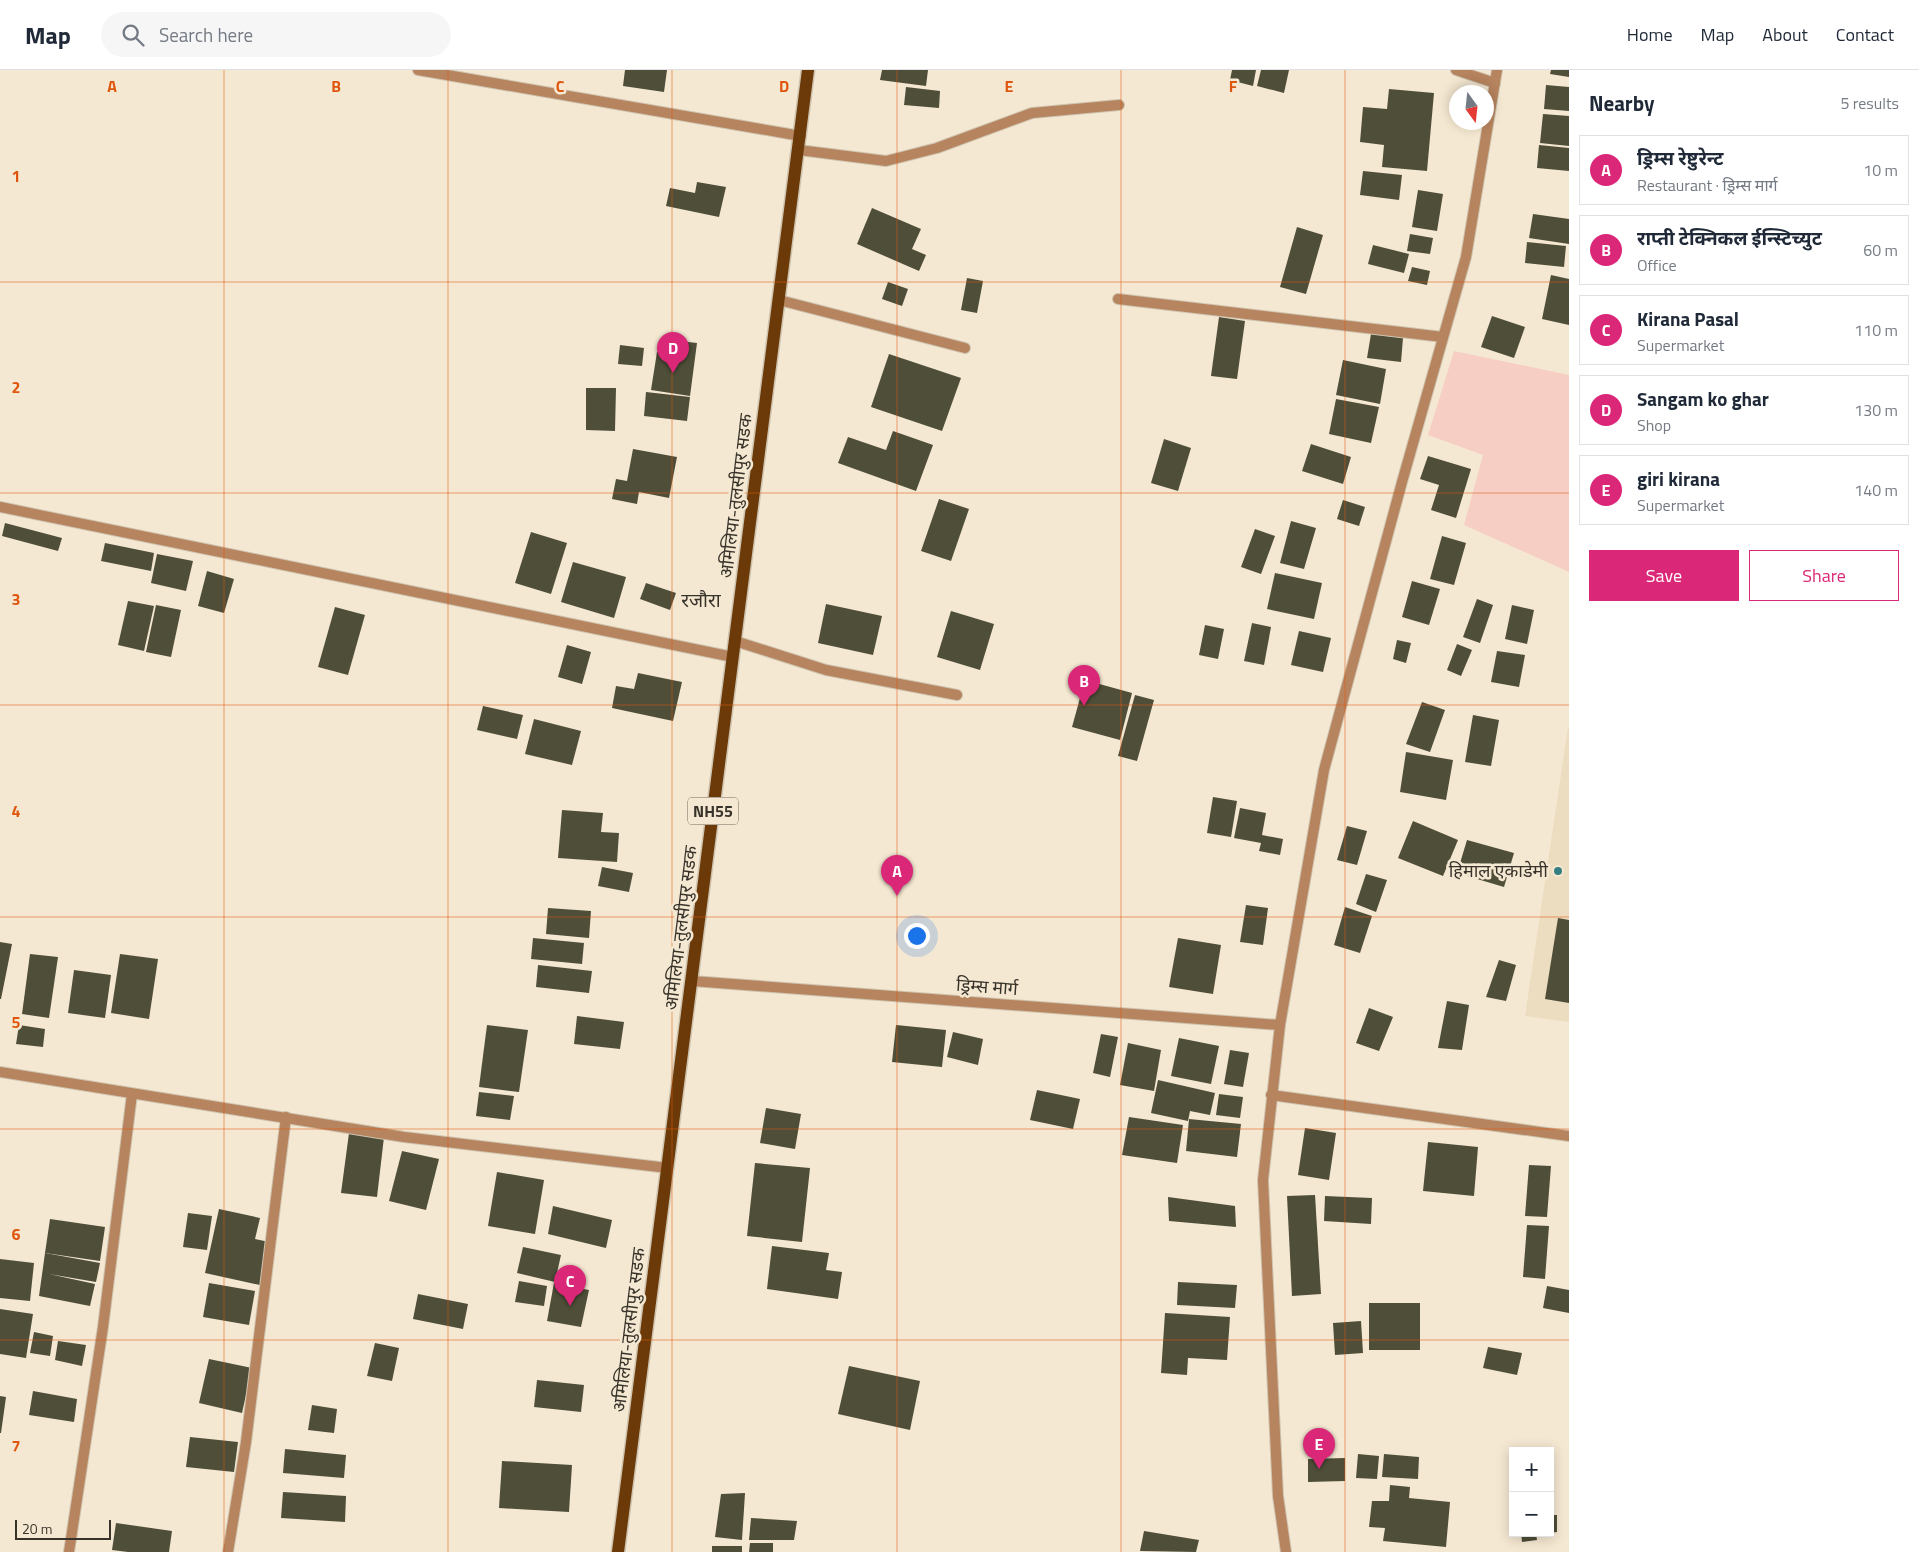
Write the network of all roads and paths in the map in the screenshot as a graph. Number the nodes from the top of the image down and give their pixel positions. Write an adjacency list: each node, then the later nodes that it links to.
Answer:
1 (418, 70): 7 (street)
2 (808, 70): 7 (main road, अमिलिया-तुलसीपुर सडक / NH55)
3 (1456, 70): 5 (street)
4 (1497, 70): 5 (street)
5 (1495, 83): 11 (street)
6 (1119, 105): 8 (street)
7 (801, 136): 8 (main road, अमिलिया-तुलसीपुर सडक / NH55)
8 (799, 150): 10 (main road, अमिलिया-तुलसीपुर सडक / NH55)
9 (1118, 299): 11 (street)
10 (780, 300): 12 (street); 14 (main road, अमिलिया-तुलसीपुर सडक / NH55)
11 (1444, 336): 18 (street)
12 (965, 348)
13 (0, 507): 15 (street)
14 (735, 641): 15 (main road, अमिलिया-तुलसीपुर सडक / NH55); 16 (street)
15 (733, 656): 17 (main road, अमिलिया-तुलसीपुर सडक / NH55)
16 (957, 696)
17 (692, 981): 18 (street, ड्रिम्स मार्ग); 24 (main road, अमिलिया-तुलसीपुर सडक / NH55)
18 (1280, 1025): 21 (street)
19 (0, 1072): 20 (street)
20 (132, 1094): 22 (street); 25 (street)
21 (1271, 1095): 23 (street); 28 (street)
22 (286, 1117): 24 (street); 26 (street)
23 (1569, 1136)
24 (668, 1168): 27 (main road, अमिलिया-तुलसीपुर सडक / NH55)
25 (69, 1552)
26 (228, 1552)
27 (618, 1552)
28 (1286, 1552)

